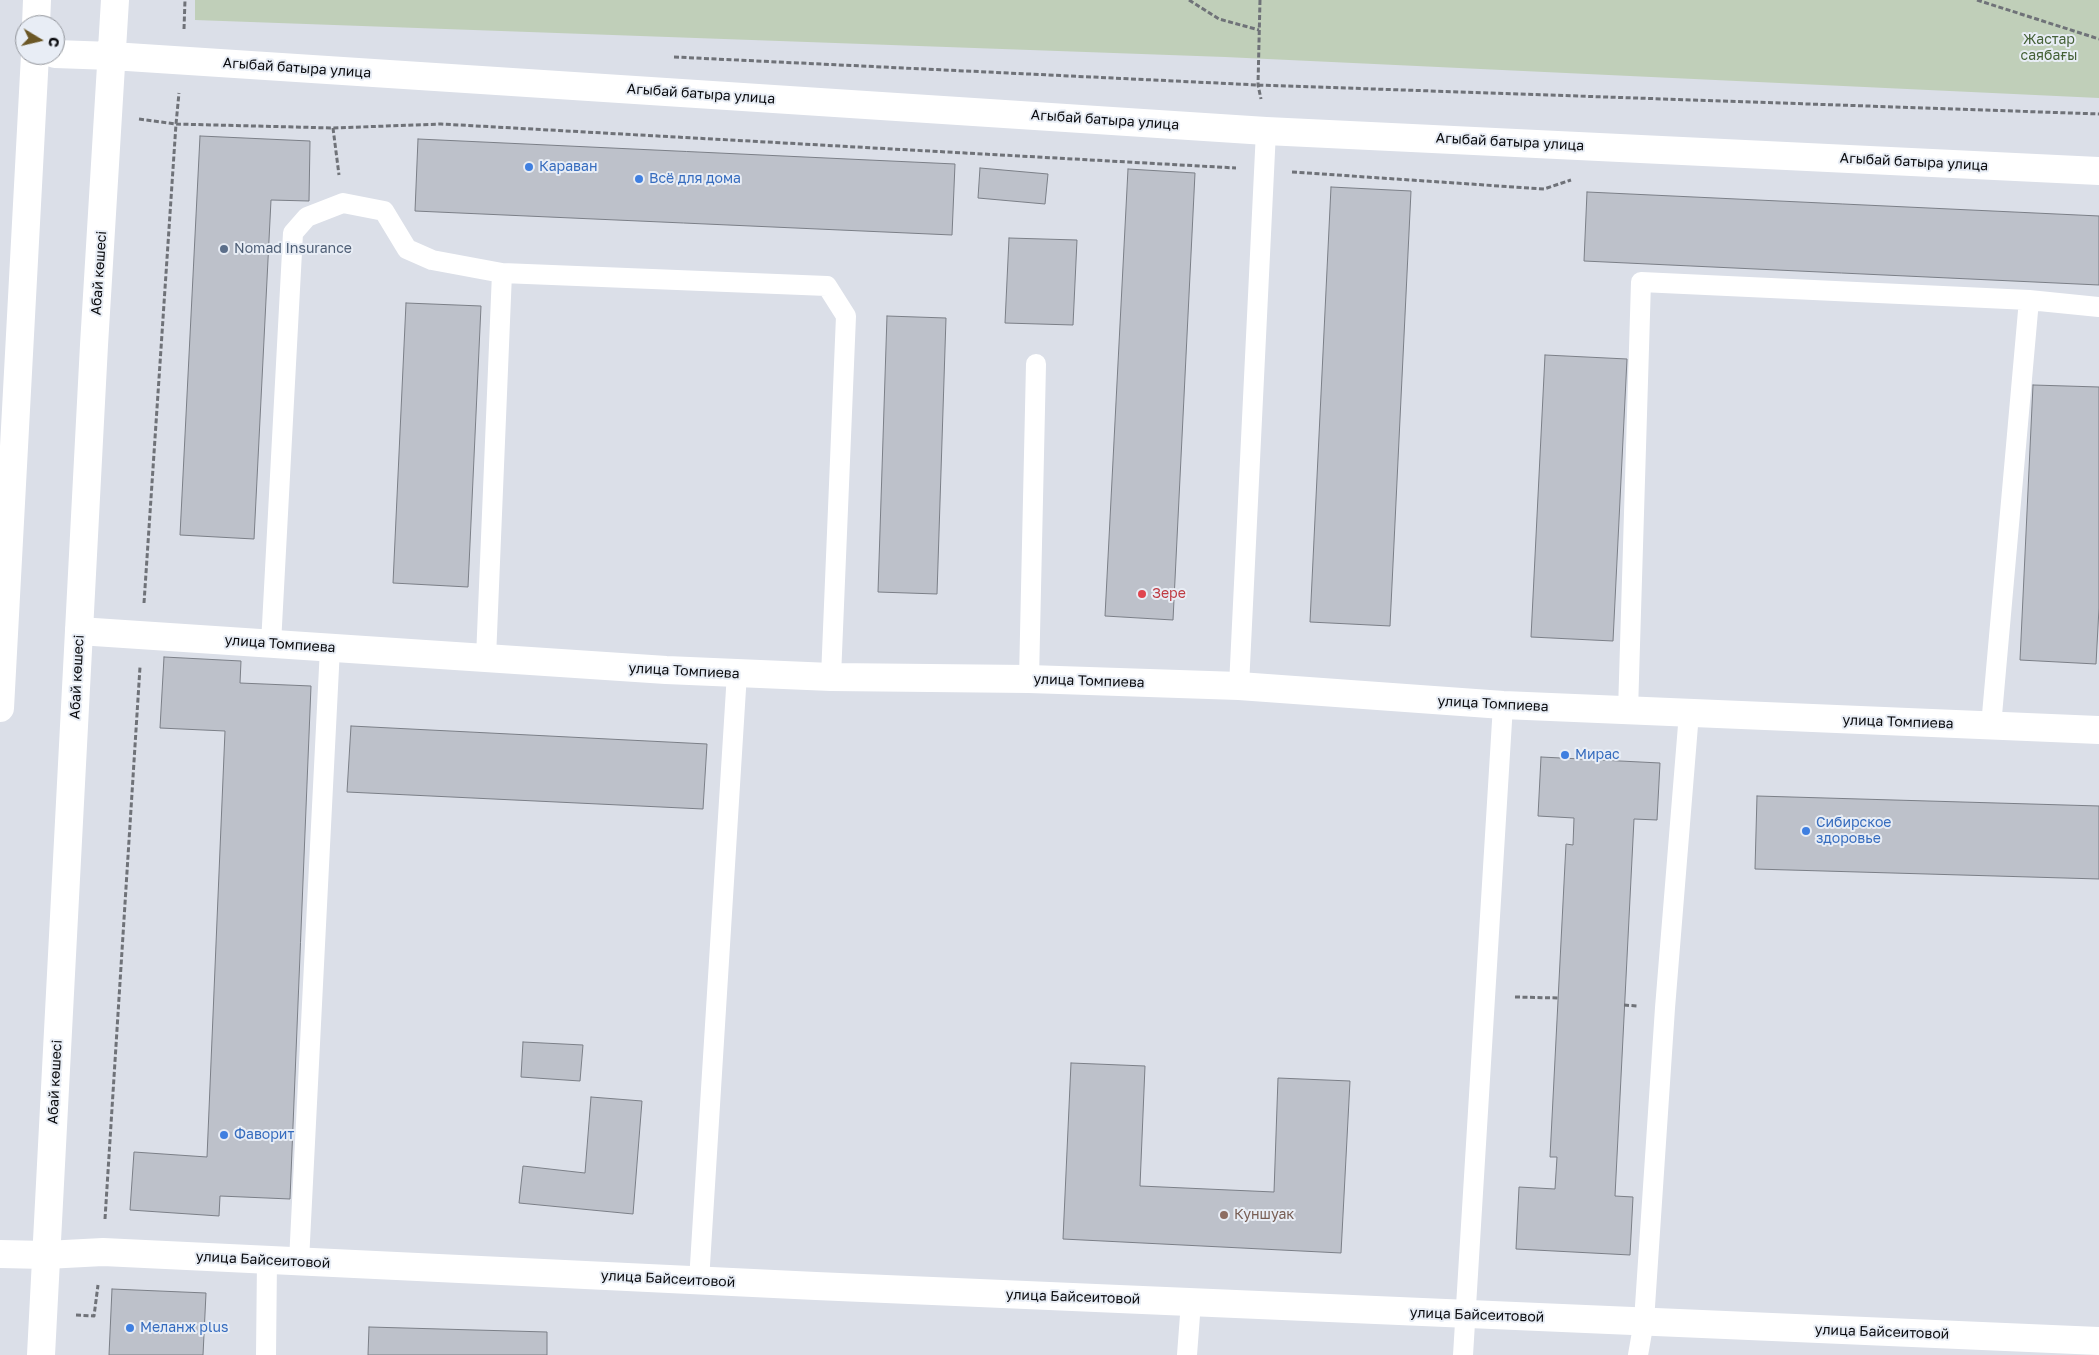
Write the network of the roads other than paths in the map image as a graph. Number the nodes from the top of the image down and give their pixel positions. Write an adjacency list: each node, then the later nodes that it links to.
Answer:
1 (37, 0): 3 (street)
2 (115, 0): 5 (street, Абай көшесі)
3 (36, 15)
4 (65, 54): 5 (street, Агыбай батыра улица)
5 (112, 56): 7 (street, Агыбай батыра улица); 13 (street, Абай көшесі)
6 (34, 65): 22 (street)
7 (1266, 130): 8 (street, Агыбай батыра улица); 20 (lane)
8 (2099, 171)
9 (502, 273): 14 (lane); 16 (lane); 18 (lane)
10 (2029, 300): 11 (lane); 23 (lane); 25 (lane)
11 (2099, 307)
12 (1036, 364): 19 (lane)
13 (79, 631): 14 (street, улица Томпиева); 28 (street, Абай көшесі)
14 (270, 644): 15 (street, улица Томпиева)
15 (330, 648): 16 (street, улица Томпиева); 30 (lane)
16 (486, 658): 17 (street, улица Томпиева)
17 (737, 674): 18 (street, улица Томпиева); 31 (lane)
18 (831, 677): 19 (street, улица Томпиева)
19 (1030, 679): 20 (street, улица Томпиева)
20 (1239, 686): 21 (street, улица Томпиева)
21 (1503, 705): 23 (street, улица Томпиева); 33 (lane)
22 (0, 708)
23 (1628, 711): 24 (street, улица Томпиева)
24 (1689, 713): 25 (street, улица Томпиева); 34 (lane)
25 (1991, 726): 26 (street, улица Томпиева)
26 (2099, 730)
27 (0, 1254): 28 (street, улица Байсеитовой)
28 (46, 1255): 29 (street, улица Байсеитовой); 36 (street, Абай көшесі)
29 (267, 1260): 30 (street, улица Байсеитовой); 37 (lane)
30 (298, 1261): 31 (street, улица Байсеитовой)
31 (699, 1281): 32 (street, улица Байсеитовой)
32 (1191, 1302): 33 (street, улица Байсеитовой); 38 (lane)
33 (1466, 1315): 34 (street, улица Байсеитовой); 39 (lane)
34 (1644, 1321): 35 (street, улица Байсеитовой); 40 (lane)
35 (2099, 1341)
36 (42, 1355)
37 (266, 1355)
38 (1187, 1355)
39 (1463, 1355)
40 (1638, 1355)

